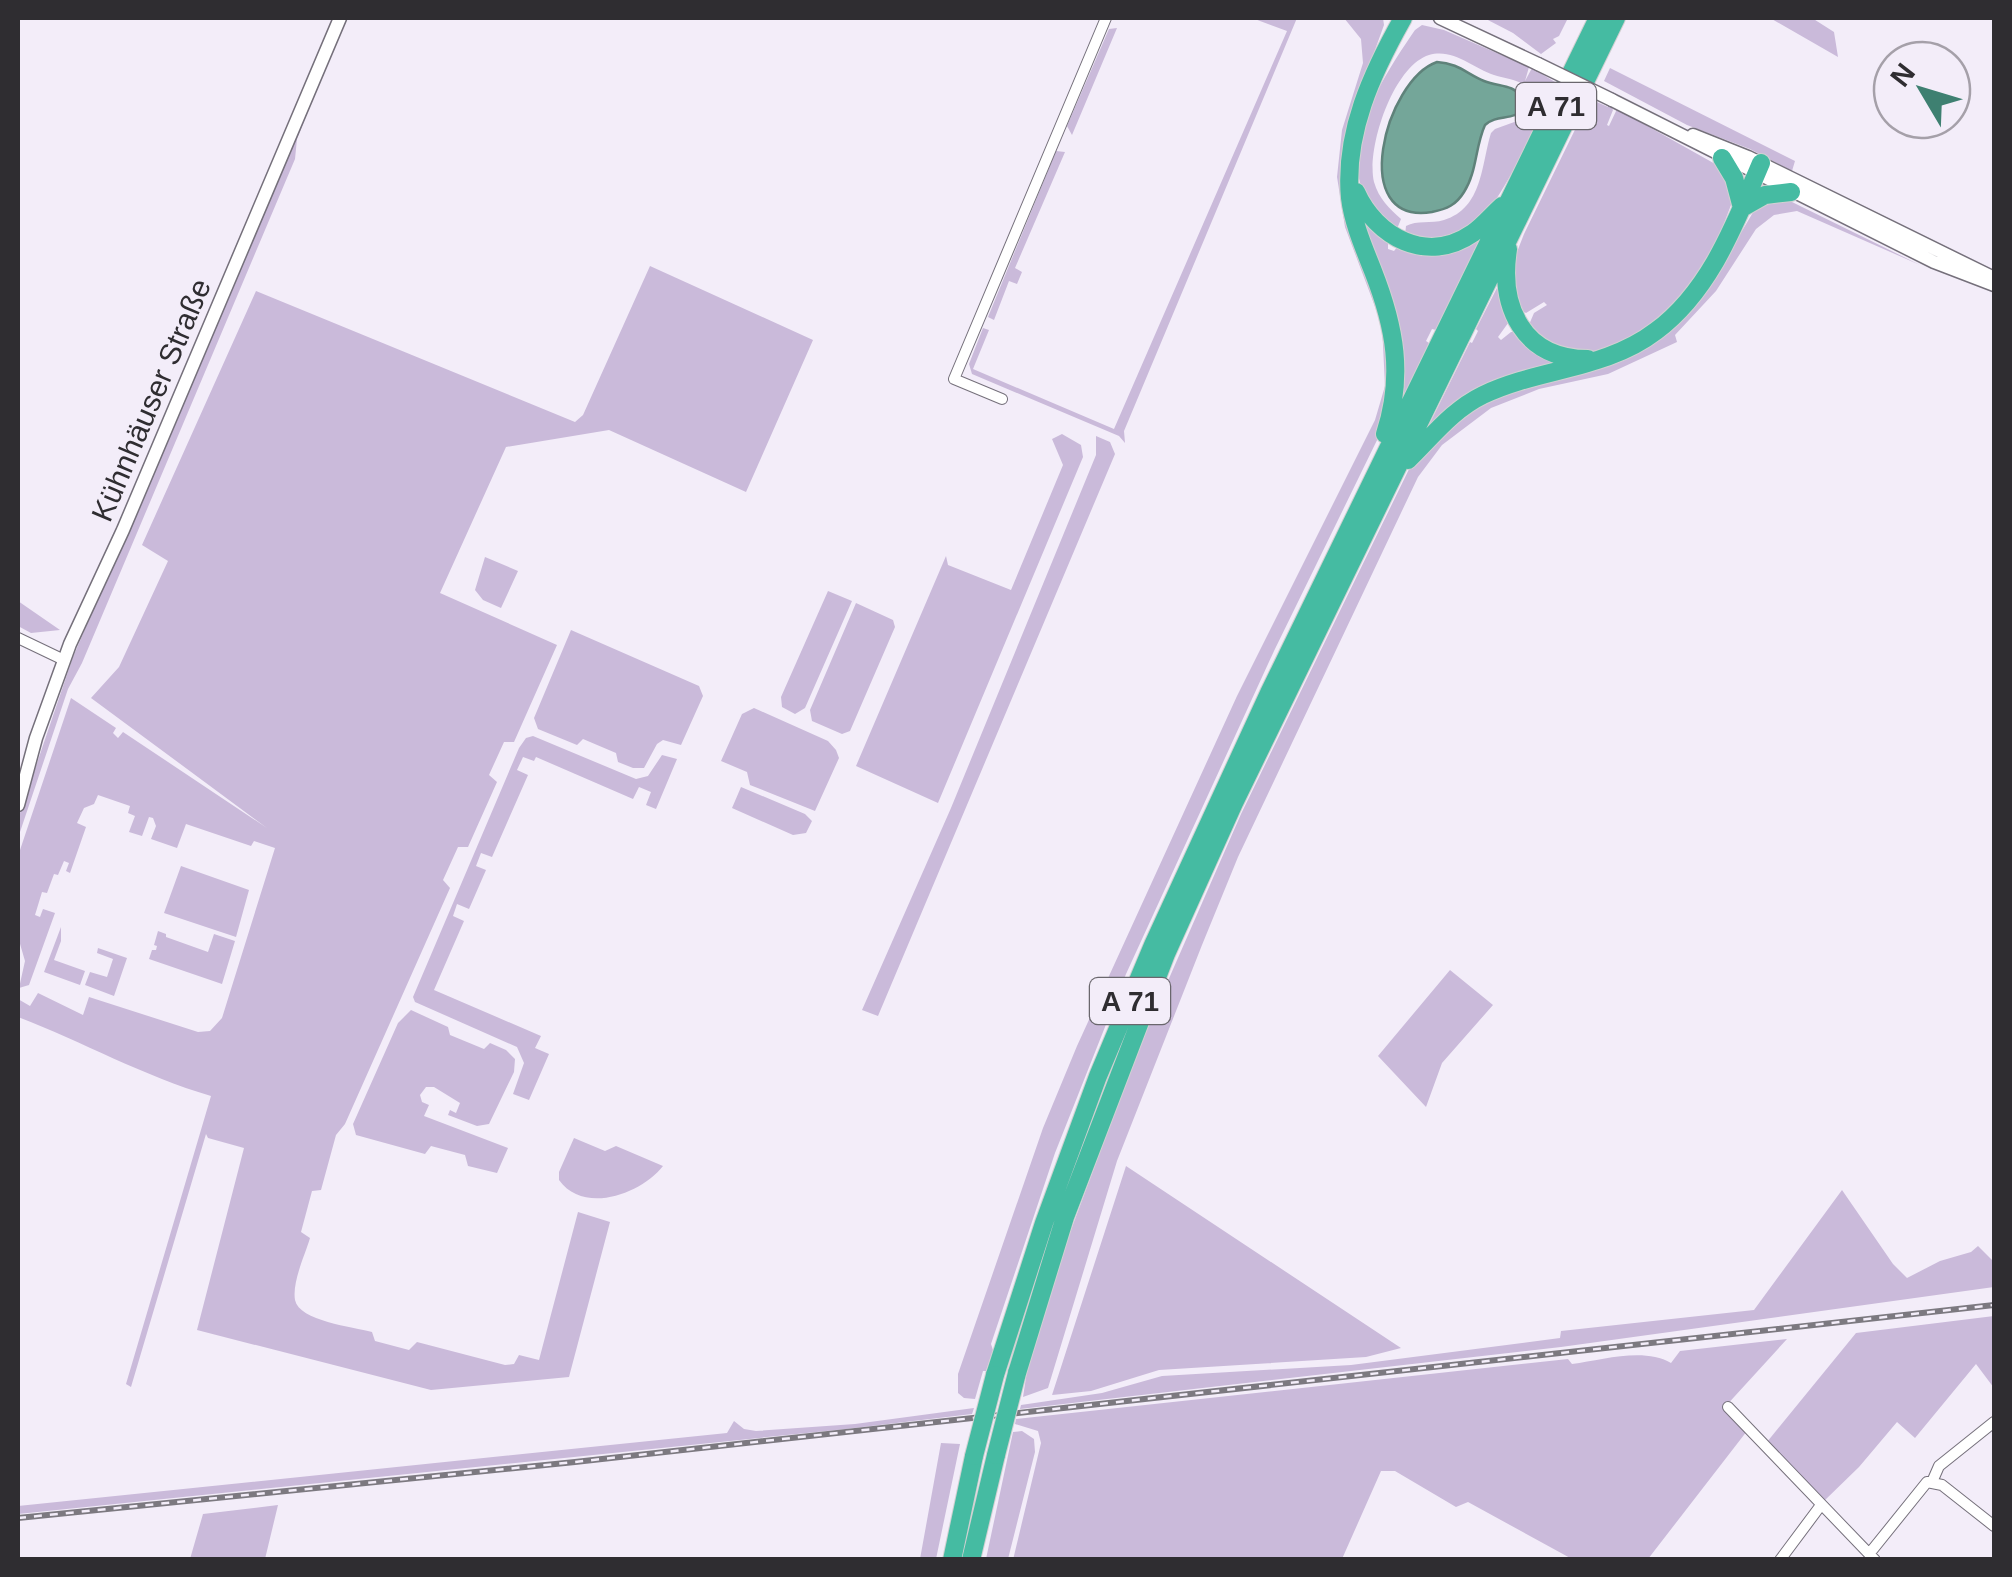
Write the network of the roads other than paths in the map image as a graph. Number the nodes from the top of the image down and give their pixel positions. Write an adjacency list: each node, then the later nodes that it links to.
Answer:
1 (340, 18): 22 (street, Kühnhäuser Straße)
2 (1106, 18): 19 (street)
3 (1387, 18): 8 (highway)
4 (1402, 18): 8 (highway)
5 (1440, 18): 9 (street, bridge)
6 (1598, 18): 14 (highway, A 71)
7 (1616, 18): 16 (highway, A 71)
8 (1390, 40): 12 (highway)
9 (1649, 118): 10 (street); 11 (street)
10 (1722, 158): 11 (street); 15 (highway)
11 (1759, 169): 13 (street); 15 (highway); 17 (street)
12 (1352, 184): 14 (highway); 20 (highway)
13 (1791, 192): 15 (highway); 17 (street)
14 (1513, 195): 20 (highway, A 71)
15 (1742, 208): 18 (highway)
16 (1510, 238): 18 (highway); 20 (highway, A 71)
17 (1994, 281)
18 (1608, 357): 20 (highway)
19 (1002, 399)
20 (1387, 470): 30 (highway, A 71, bridge); 31 (highway, A 71, bridge)
21 (18, 638): 22 (street)
22 (64, 660): 23 (street, Kühnhäuser Straße)
23 (18, 805)
24 (1728, 1407): 27 (street)
25 (1994, 1422): 26 (street)
26 (1932, 1482): 28 (street); 29 (street)
27 (1821, 1505): 29 (street); 32 (street)
28 (1994, 1526)
29 (1872, 1557)
30 (952, 1560)
31 (971, 1560)
32 (1780, 1560)

